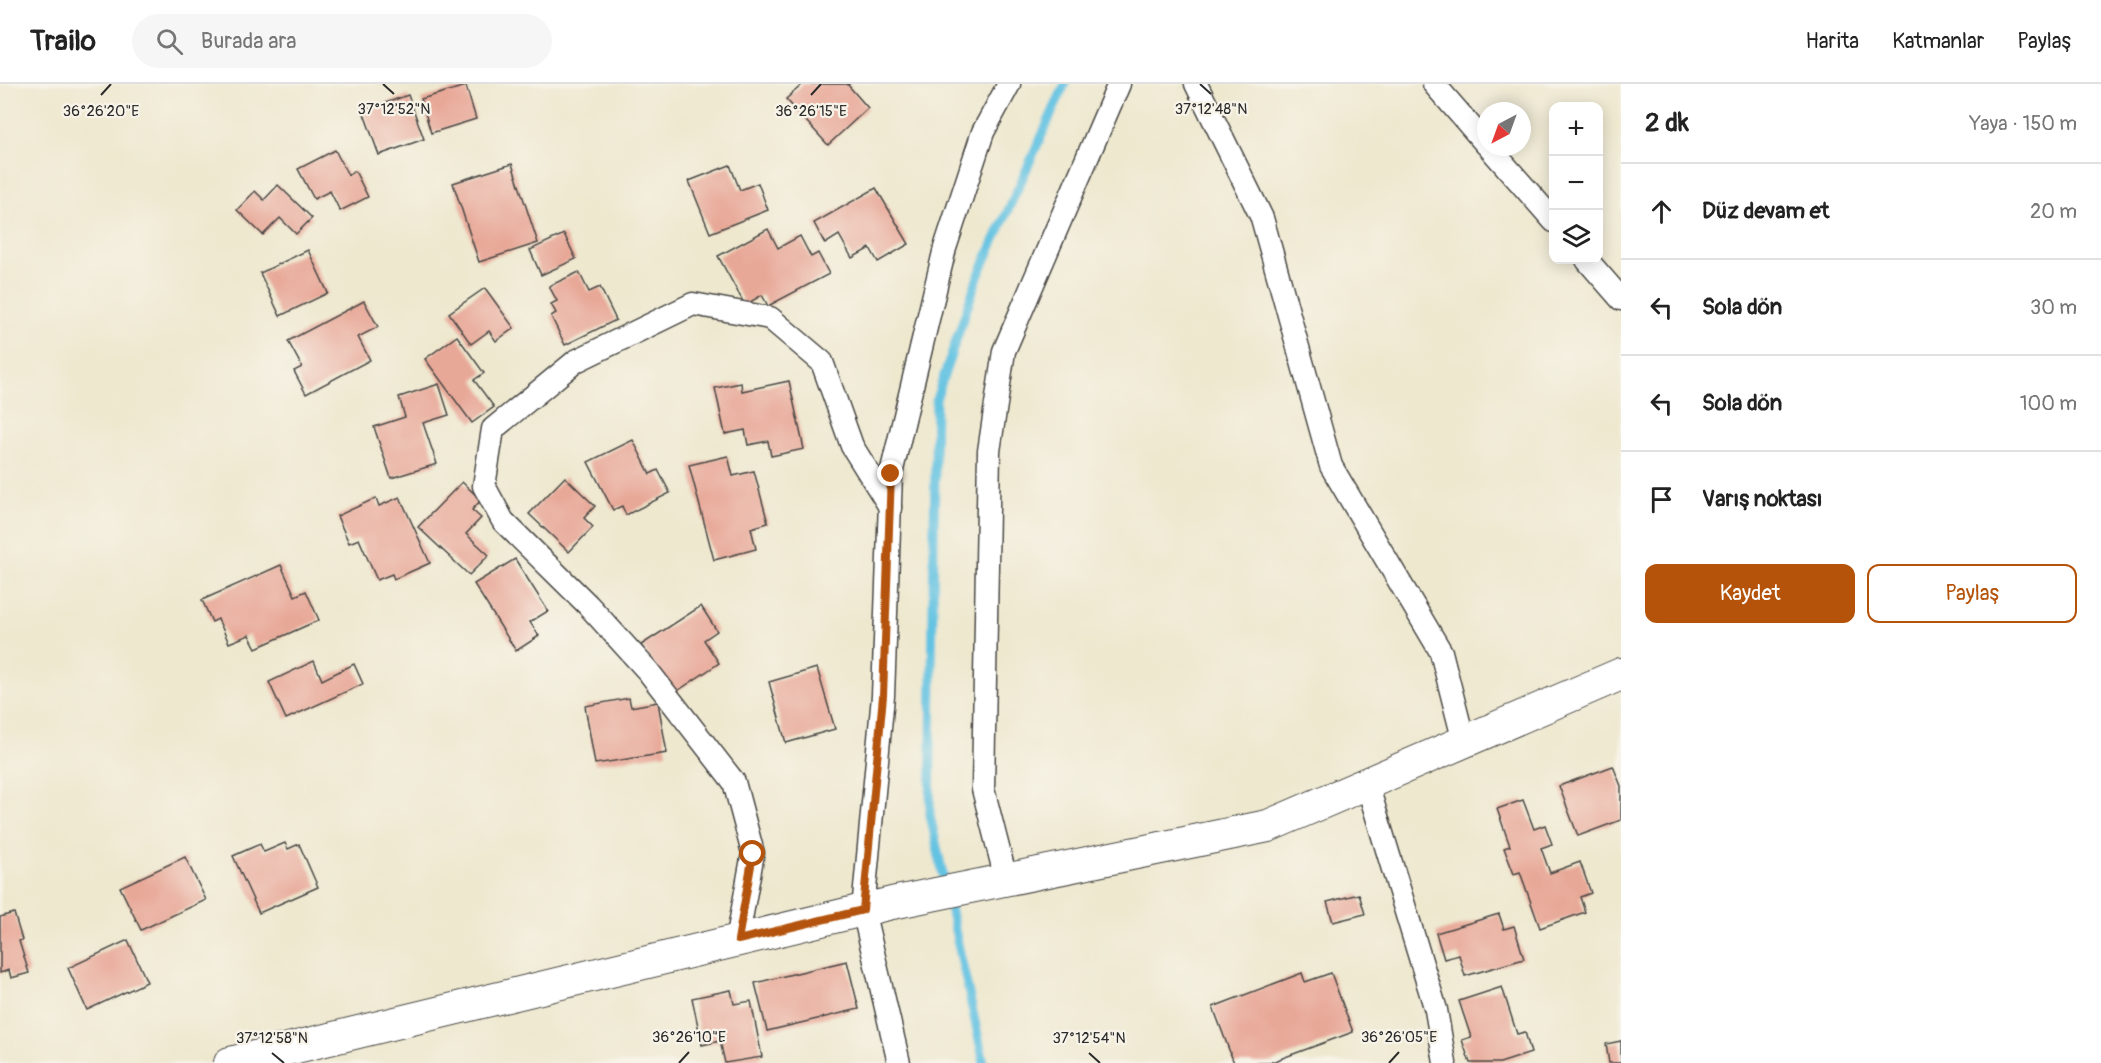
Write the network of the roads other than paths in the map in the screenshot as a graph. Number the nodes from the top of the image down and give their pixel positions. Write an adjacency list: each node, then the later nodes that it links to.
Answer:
1 (1009, 84): 10 (street)
2 (1119, 84): 14 (street)
3 (1196, 84): 12 (street)
4 (1434, 84): 5 (street)
5 (1477, 133)
6 (1497, 156): 7 (street)
7 (1549, 215)
8 (1590, 264): 9 (street)
9 (1621, 299)
10 (890, 507): 15 (street); 16 (street)
11 (1621, 674): 12 (main road)
12 (1464, 742): 13 (main road)
13 (1367, 784): 14 (main road); 19 (street)
14 (999, 880): 15 (main road)
15 (878, 907): 16 (main road); 18 (street)
16 (738, 940): 17 (main road)
17 (230, 1063)
18 (899, 1063)
19 (1445, 1063)

